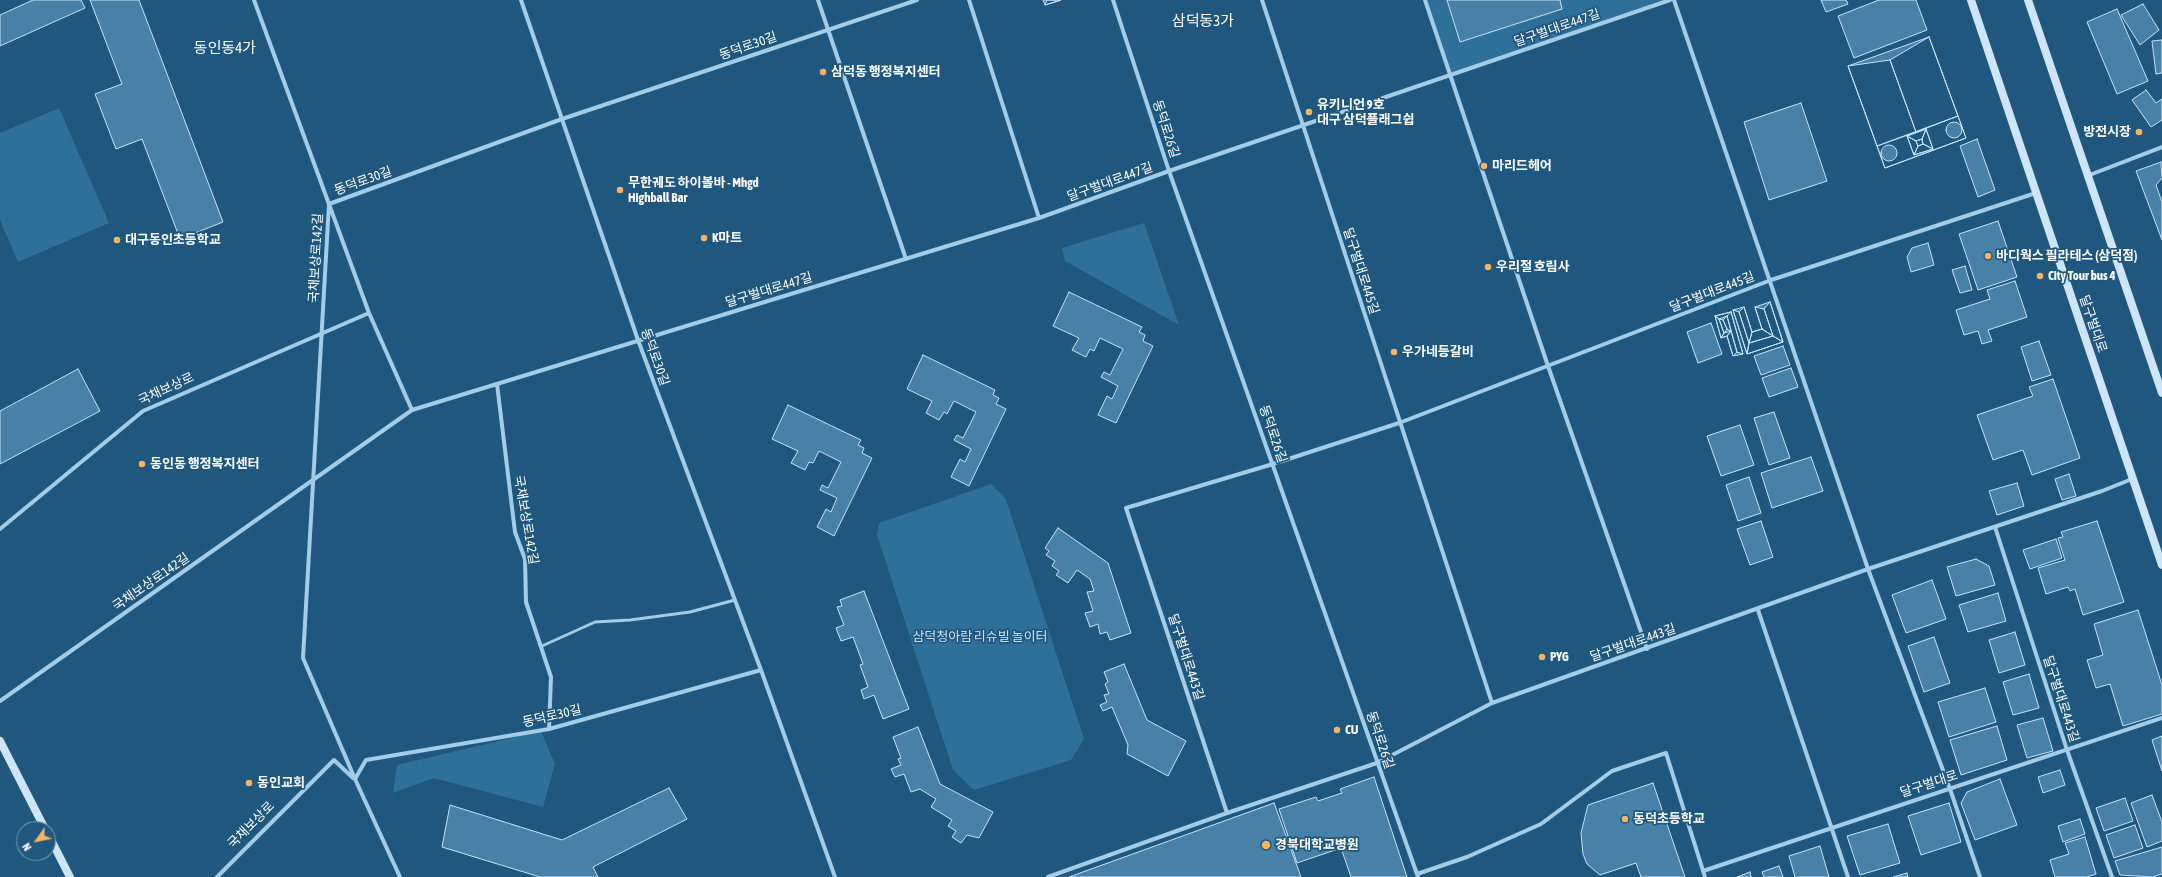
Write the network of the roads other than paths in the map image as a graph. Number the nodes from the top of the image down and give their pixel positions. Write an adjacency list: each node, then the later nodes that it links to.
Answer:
1 (254, 0): 21 (street, 국채보상로142길)
2 (521, 0): 15 (street, 동덕로30길)
3 (818, 0): 13 (street)
4 (917, 0): 13 (street)
5 (969, 0): 22 (street)
6 (1113, 0): 18 (street, 동덕로26길)
7 (1262, 0): 16 (street)
8 (1425, 0): 14 (street)
9 (1670, 0): 14 (street, 달구벌대로447길)
10 (1674, 0): 24 (street)
11 (1971, 0): 20 (main road, 달구벌대로)
12 (2028, 0): 19 (main road)
13 (828, 30): 15 (street, 동덕로30길); 23 (street)
14 (1450, 75): 16 (street, 달구벌대로447길); 28 (street)
15 (562, 119): 21 (street, 동덕로30길); 27 (street, 동덕로30길)
16 (1303, 126): 18 (street, 달구벌대로447길); 32 (street, 달구벌대로445길)
17 (2162, 147): 19 (street)
18 (1169, 171): 22 (street, 달구벌대로447길); 33 (street, 동덕로26길)
19 (2087, 176): 30 (main road)
20 (2036, 193): 24 (street, 달구벌대로445길); 34 (main road, 달구벌대로)
21 (329, 204): 25 (street, 국채보상로142길); 26 (street, 국채보상로142길)
22 (1039, 218): 23 (street, 달구벌대로447길)
23 (906, 258): 27 (street, 달구벌대로447길)
24 (1771, 280): 28 (street, 달구벌대로445길); 40 (street)
25 (369, 313): 26 (street, 국채보상로); 31 (street, 국채보상로142길)
26 (322, 334): 35 (street, 국채보상로142길); 38 (street, 국채보상로)
27 (638, 340): 29 (street, 국채보상로142길); 41 (street, 동덕로30길)
28 (1548, 366): 32 (street, 달구벌대로445길); 44 (street)
29 (497, 384): 31 (street, 국채보상로142길); 43 (street, 국채보상로142길)
30 (2162, 393)
31 (412, 410): 35 (street, 국채보상로142길)
32 (1399, 423): 33 (street, 달구벌대로445길); 47 (street)
33 (1273, 464): 36 (street, 달구벌대로445길); 52 (street, 동덕로26길)
34 (2133, 479): 37 (street, 달구벌대로443길); 39 (main road, 달구벌대로)
35 (313, 480): 46 (street, 국채보상로142길); 53 (street, 국채보상로142길)
36 (1126, 508): 55 (street, 달구벌대로443길)
37 (1995, 527): 40 (street, 달구벌대로443길); 51 (street, 달구벌대로443길)
38 (0, 529)
39 (2162, 565)
40 (1868, 569): 42 (street, 달구벌대로443길); 54 (street)
41 (735, 600): 43 (lane); 45 (street, 동덕로30길)
42 (1758, 610): 44 (street, 달구벌대로443길); 57 (street)
43 (542, 646): 49 (street, 국채보상로142길)
44 (1647, 649): 47 (street, 달구벌대로443길)
45 (761, 670): 49 (street, 동덕로30길); 64 (street, 동덕로30길)
46 (0, 700)
47 (1492, 703): 52 (street, 달구벌대로443길)
48 (2162, 718): 51 (street, 달구벌대로)
49 (549, 729): 53 (street, 동덕로30길)
50 (0, 741): 56 (main road)
51 (2067, 750): 54 (street, 달구벌대로); 69 (street, 달구벌대로443길)
52 (1377, 763): 55 (street, 달구벌대로443길); 60 (street, 동덕로26길)
53 (355, 780): 62 (street, 국채보상로); 63 (street, 국채보상로142길)
54 (1950, 789): 57 (street, 달구벌대로); 68 (street)
55 (1227, 813): 65 (street, 달구벌대로443길)
56 (41, 821)
57 (1831, 829): 59 (street, 달구벌대로); 67 (street)
58 (56, 850): 61 (main road)
59 (1703, 871): 60 (street, 동덕로26길); 66 (street)
60 (1418, 875)
61 (70, 877)
62 (217, 877)
63 (400, 877)
64 (835, 877)
65 (1048, 877)
66 (1705, 877)
67 (1848, 877)
68 (1980, 877)
69 (2112, 877)

